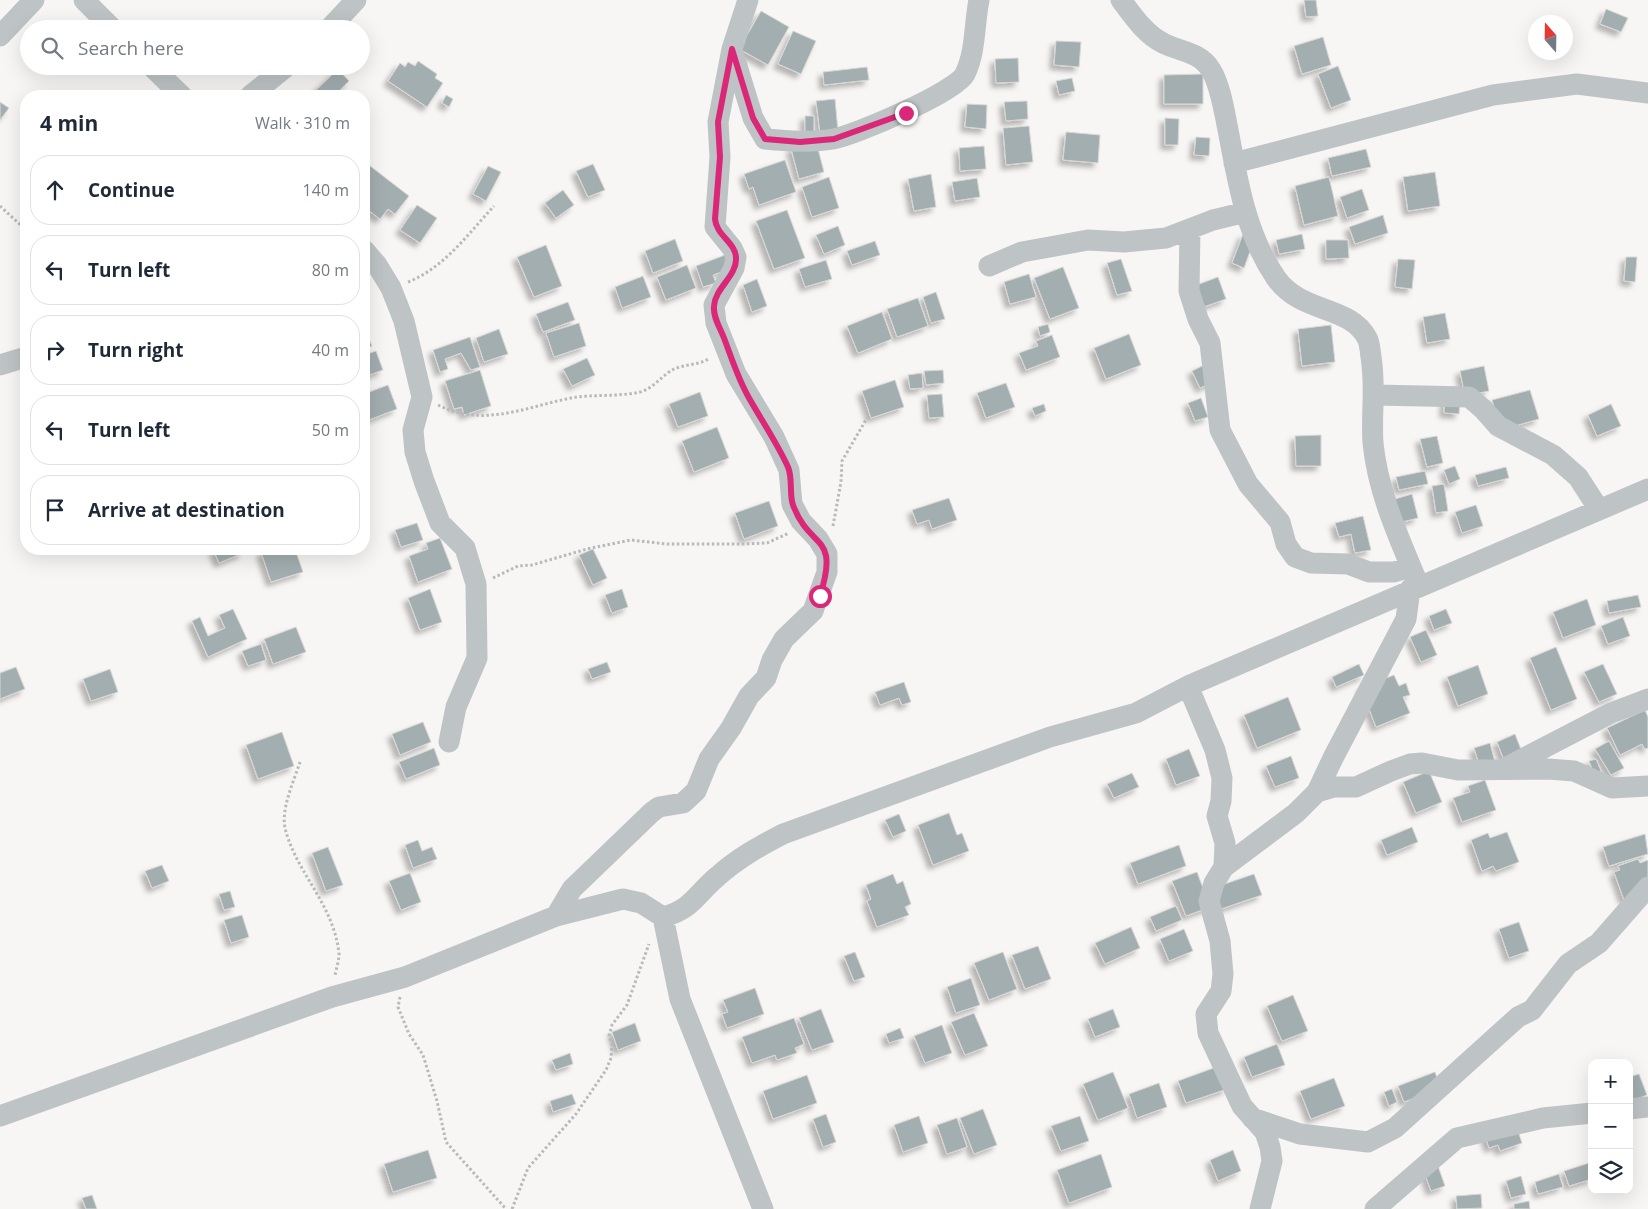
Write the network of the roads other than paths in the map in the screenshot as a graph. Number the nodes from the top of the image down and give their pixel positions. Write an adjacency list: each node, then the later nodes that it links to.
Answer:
1 (34, 0): 9 (street)
2 (84, 0): 7 (street)
3 (356, 0): 8 (street)
4 (748, 0): 10 (street)
5 (979, 0): 10 (street)
6 (1121, 0): 16 (street)
7 (105, 20)
8 (337, 20)
9 (0, 36)
10 (732, 49): 36 (street)
11 (161, 75): 13 (street)
12 (276, 75): 14 (street)
13 (176, 90)
14 (257, 90)
15 (1648, 93): 16 (street)
16 (1234, 162): 17 (street)
17 (1246, 212): 18 (street); 23 (street)
18 (1190, 229): 20 (street); 26 (street)
19 (370, 256): 29 (street)
20 (989, 266)
21 (20, 359): 22 (street)
22 (0, 366)
23 (1374, 395): 25 (street); 26 (street)
24 (1648, 489): 25 (street)
25 (1598, 508): 26 (street)
26 (1413, 581): 27 (street); 32 (street)
27 (1188, 686): 33 (street); 35 (street)
28 (1648, 699): 30 (street)
29 (448, 742)
30 (1504, 769): 31 (street); 32 (street)
31 (1648, 786)
32 (1317, 792): 33 (street)
33 (1224, 867): 41 (street)
34 (1648, 887): 41 (street)
35 (657, 913): 36 (street); 43 (street)
36 (556, 916): 40 (street)
37 (1648, 1107): 38 (street)
38 (1633, 1109)
39 (1588, 1113): 45 (street)
40 (0, 1116)
41 (1252, 1118): 42 (street)
42 (1262, 1200): 44 (street)
43 (763, 1209)
44 (1246, 1209)
45 (1375, 1209)

